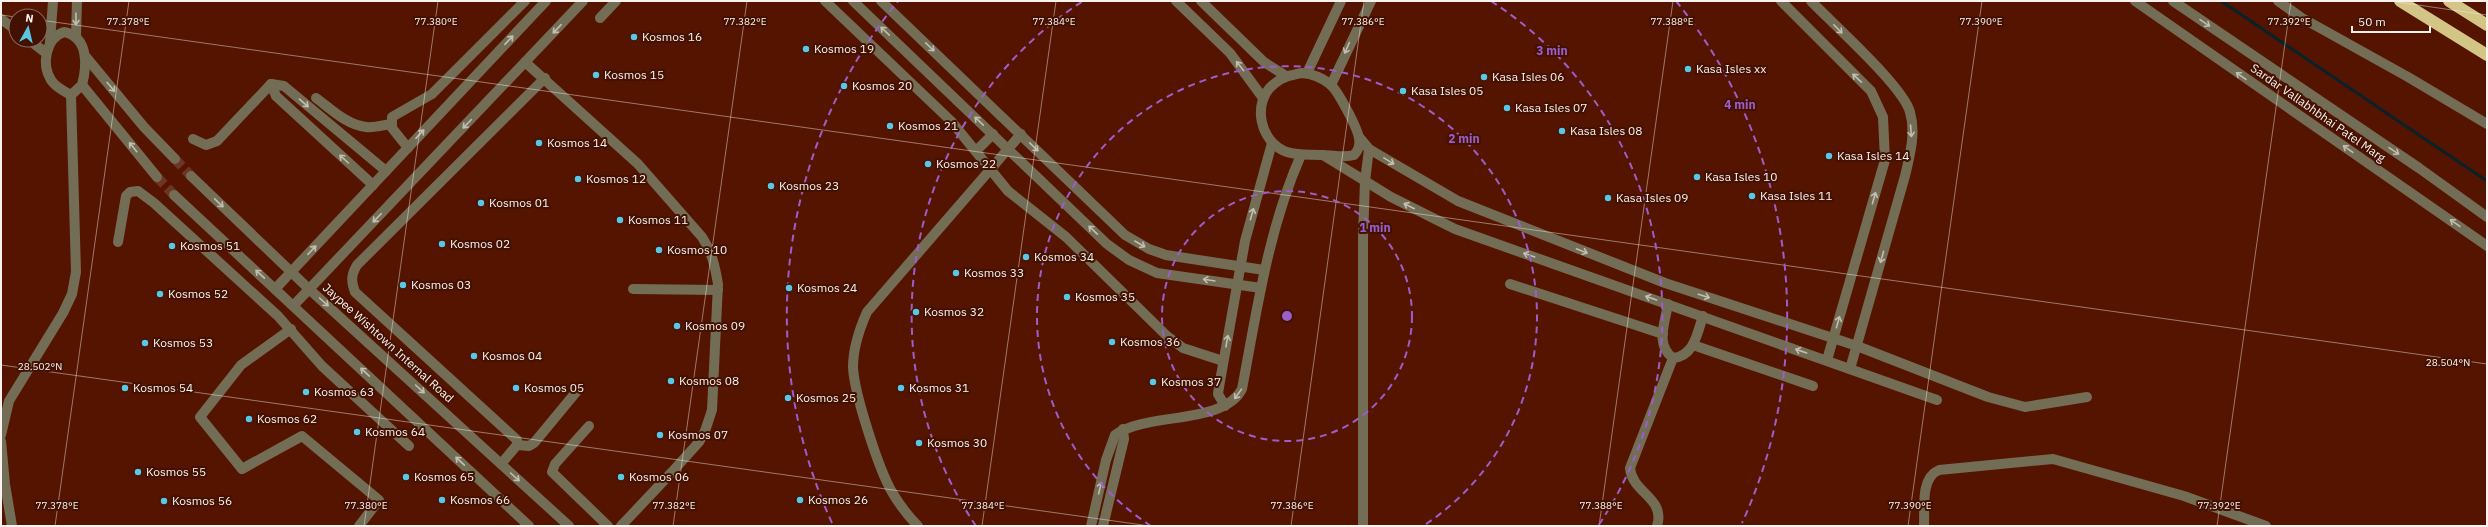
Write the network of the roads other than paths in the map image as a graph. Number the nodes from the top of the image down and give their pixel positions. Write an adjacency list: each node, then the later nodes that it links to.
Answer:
1 (54, 1): 24 (street)
2 (77, 1): 23 (street, one-way to 23)
3 (524, 1): 39 (street)
4 (546, 1): 46 (street, one-way to 4)
5 (584, 1): 29 (street, one-way to 29)
6 (616, 1): 21 (street)
7 (825, 1): 49 (street)
8 (853, 1): 41 (street, one-way to 8)
9 (881, 1): 42 (street, one-way to 42)
10 (1176, 1): 38 (street, one-way to 10)
11 (1201, 1): 31 (street)
12 (1341, 1): 30 (street)
13 (1371, 1): 35 (street, one-way to 35)
14 (1781, 1): 78 (street, one-way to 14)
15 (1811, 1): 80 (street, one-way to 80)
16 (2135, 1): 62 (street, Sardar Vallabhbhai Patel Marg, one-way to 16)
17 (2173, 1): 60 (street, Sardar Vallabhbhai Patel Marg, one-way to 60)
18 (2278, 1): 40 (street)
19 (2400, 1): 27 (highway)
20 (2449, 1): 22 (highway)
21 (600, 18)
22 (2487, 25)
23 (76, 37): 24 (street); 28 (street)
24 (50, 42): 26 (street)
25 (39, 48): 26 (street)
26 (46, 53): 36 (street)
27 (2487, 55)
28 (86, 57): 34 (street); 52 (street, one-way to 52)
29 (526, 62): 32 (street); 70 (street, one-way to 70)
30 (1307, 73): 31 (street); 35 (street)
31 (1286, 76): 38 (street)
32 (545, 78): 72 (street); 94 (street)
33 (271, 84): 44 (street); 54 (street, one-way to 54); 58 (street, one-way to 33)
34 (82, 85): 36 (street); 56 (street, one-way to 34)
35 (1331, 85): 43 (street)
36 (71, 94): 92 (street)
37 (316, 98): 39 (street)
38 (1263, 98): 45 (street)
39 (391, 124): 46 (street)
40 (2487, 124)
41 (992, 134): 47 (street); 49 (street)
42 (1020, 134): 47 (street); 63 (street, one-way to 63)
43 (1359, 137): 48 (street); 51 (street)
44 (193, 139)
45 (1272, 143): 50 (street); 63 (street, one-way to 45)
46 (408, 148): 54 (street)
47 (1008, 148): 53 (street); 67 (street, one-way to 47)
48 (1369, 149): 57 (street); 78 (street, one-way to 78)
49 (976, 151): 53 (street)
50 (1301, 155): 51 (street); 64 (street)
51 (1323, 155): 57 (street)
52 (175, 159)
53 (990, 169): 83 (street); 103 (street)
54 (386, 171): 58 (street)
55 (191, 176): 65 (street, Jaypee Wishtown Internal Road, one-way to 65)
56 (157, 177)
57 (1364, 181): 73 (street, one-way to 57); 106 (street)
58 (373, 185): 65 (street, one-way to 58)
59 (174, 195): 68 (street, one-way to 59)
60 (2487, 217)
61 (118, 242): 76 (street)
62 (2487, 246)
63 (1240, 266): 64 (street); 67 (street)
64 (1264, 270): 69 (street)
65 (292, 272): 68 (street); 70 (street, Jaypee Wishtown Internal Road)
66 (1510, 284): 77 (street)
67 (1237, 285): 69 (street); 83 (street, one-way to 67)
68 (276, 288): 74 (street)
69 (1261, 288): 89 (street, one-way to 89)
70 (309, 289): 74 (street); 96 (street, Jaypee Wishtown Internal Road, one-way to 96)
71 (633, 289): 72 (street)
72 (718, 290): 102 (street)
73 (1668, 304): 75 (street); 77 (street)
74 (294, 305): 99 (street, one-way to 74)
75 (1703, 316): 79 (street); 82 (street, one-way to 75)
76 (291, 329): 95 (street); 98 (street)
77 (1663, 334): 81 (street)
78 (1833, 338): 80 (street); 82 (street)
79 (1693, 345): 81 (street); 85 (street)
80 (1857, 346): 84 (street); 87 (street)
81 (1673, 358): 107 (street)
82 (1827, 360): 84 (street)
83 (1223, 361): 89 (street)
84 (1850, 369): 88 (street)
85 (1813, 386)
86 (577, 391): 94 (street)
87 (2087, 397)
88 (1937, 400)
89 (1225, 406): 91 (street)
90 (589, 426): 101 (street)
91 (1123, 429): 104 (street, one-way to 91); 105 (street)
92 (1, 435)
93 (1, 442): 97 (street)
94 (517, 445): 96 (street)
95 (409, 446)
96 (501, 464): 100 (street, Jaypee Wishtown Internal Road, one-way to 100)
97 (12, 526)
98 (359, 526)
99 (529, 526)
100 (569, 526)
101 (608, 526)
102 (620, 526)
103 (918, 526)
104 (1091, 526)
105 (1103, 526)
106 (1363, 526)
107 (1657, 526)
108 (1924, 526): 109 (street)
109 (2266, 526)

